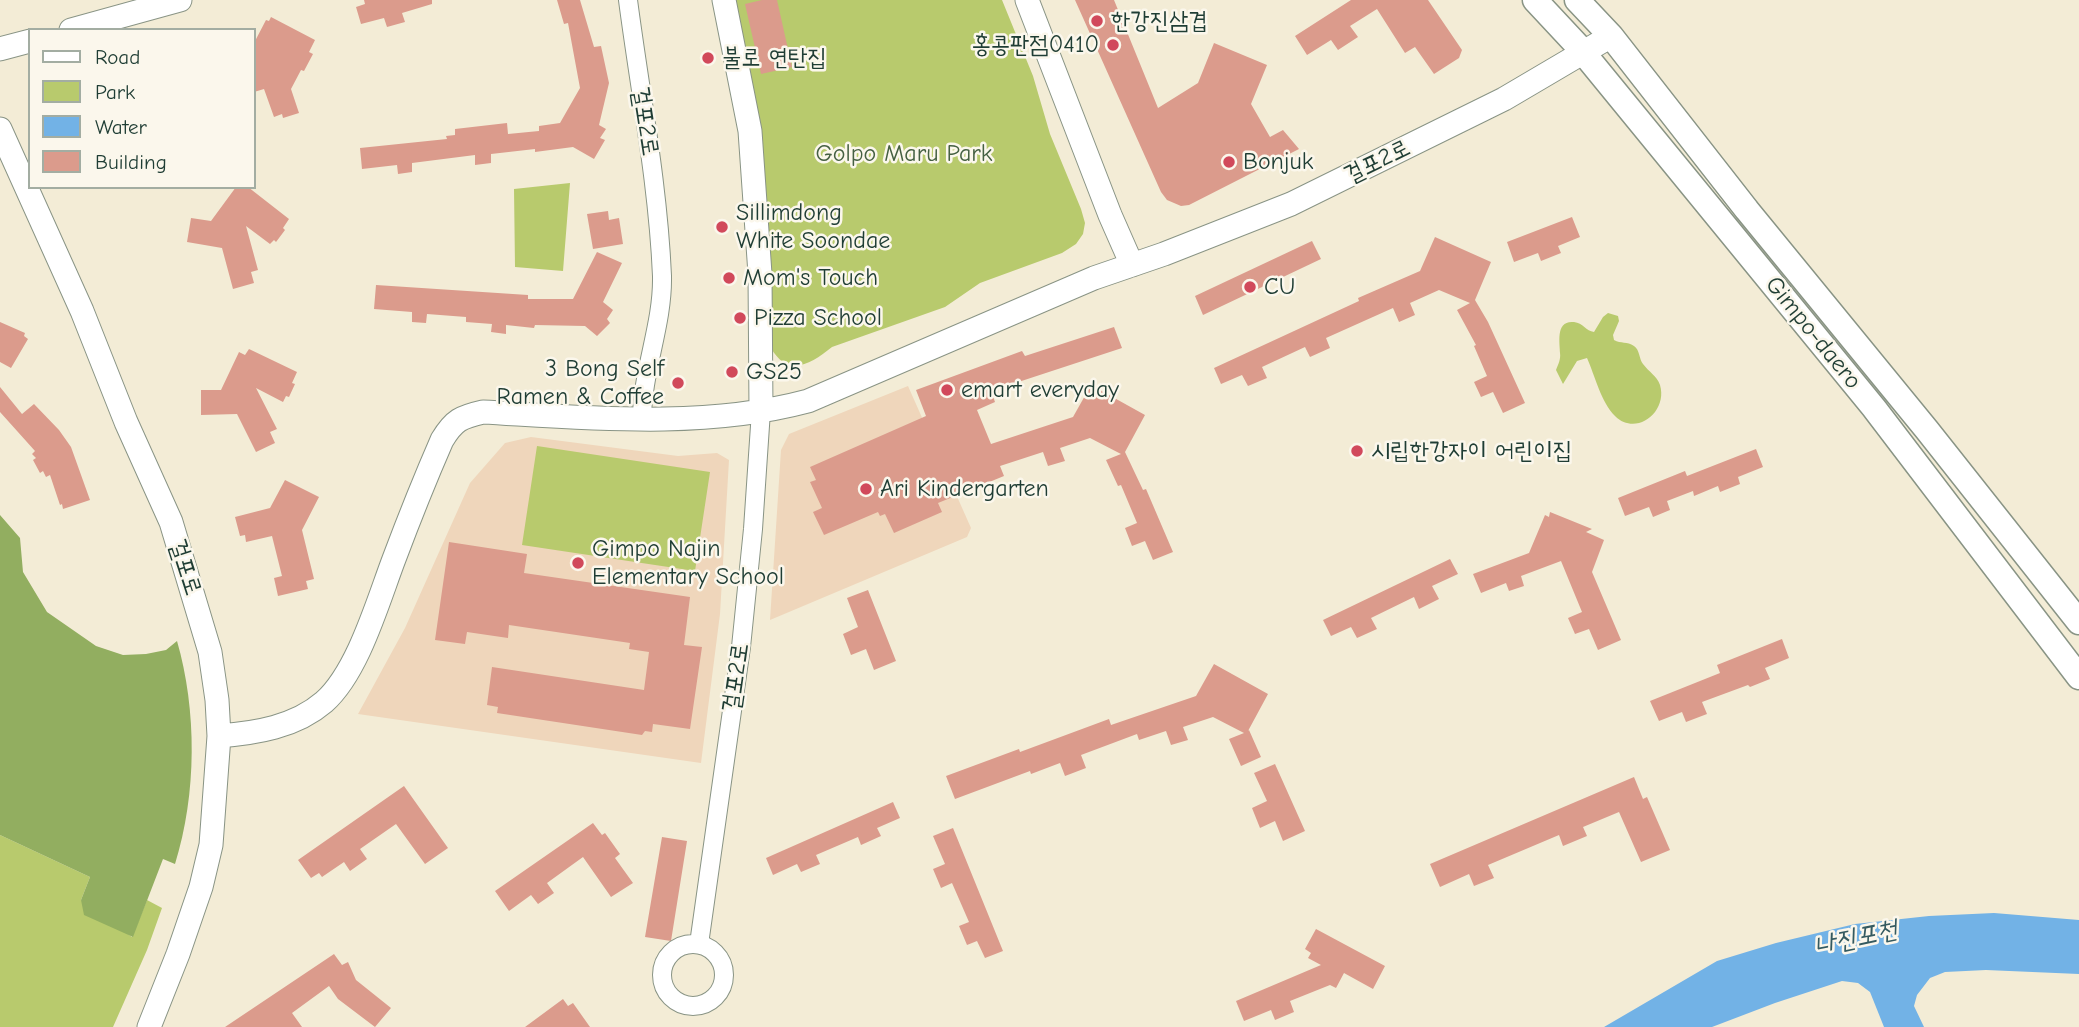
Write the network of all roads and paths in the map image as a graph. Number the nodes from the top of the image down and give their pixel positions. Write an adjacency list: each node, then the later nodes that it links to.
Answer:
1 (180, 0): 7 (street)
2 (628, 0): 15 (street, 걸포2로)
3 (724, 0): 14 (street, 걸포2로)
4 (1027, 0): 13 (street)
5 (1535, 0): 10 (main road, Gimpo-daero)
6 (1577, 0): 8 (main road, Gimpo-daero)
7 (78, 28)
8 (1607, 32): 10 (street, 걸포2로); 16 (main road, Gimpo-daero)
9 (28, 42): 11 (street)
10 (1580, 48): 13 (street, 걸포2로); 17 (main road, Gimpo-daero)
11 (0, 49)
12 (0, 130): 18 (street, 걸포로)
13 (1129, 259): 14 (street, 걸포2로)
14 (761, 406): 15 (street, 걸포2로); 19 (street, 걸포2로)
15 (642, 414): 18 (street)
16 (2079, 622)
17 (2079, 677)
18 (219, 736): 20 (street, 걸포로)
19 (699, 944)
20 (149, 1027)

